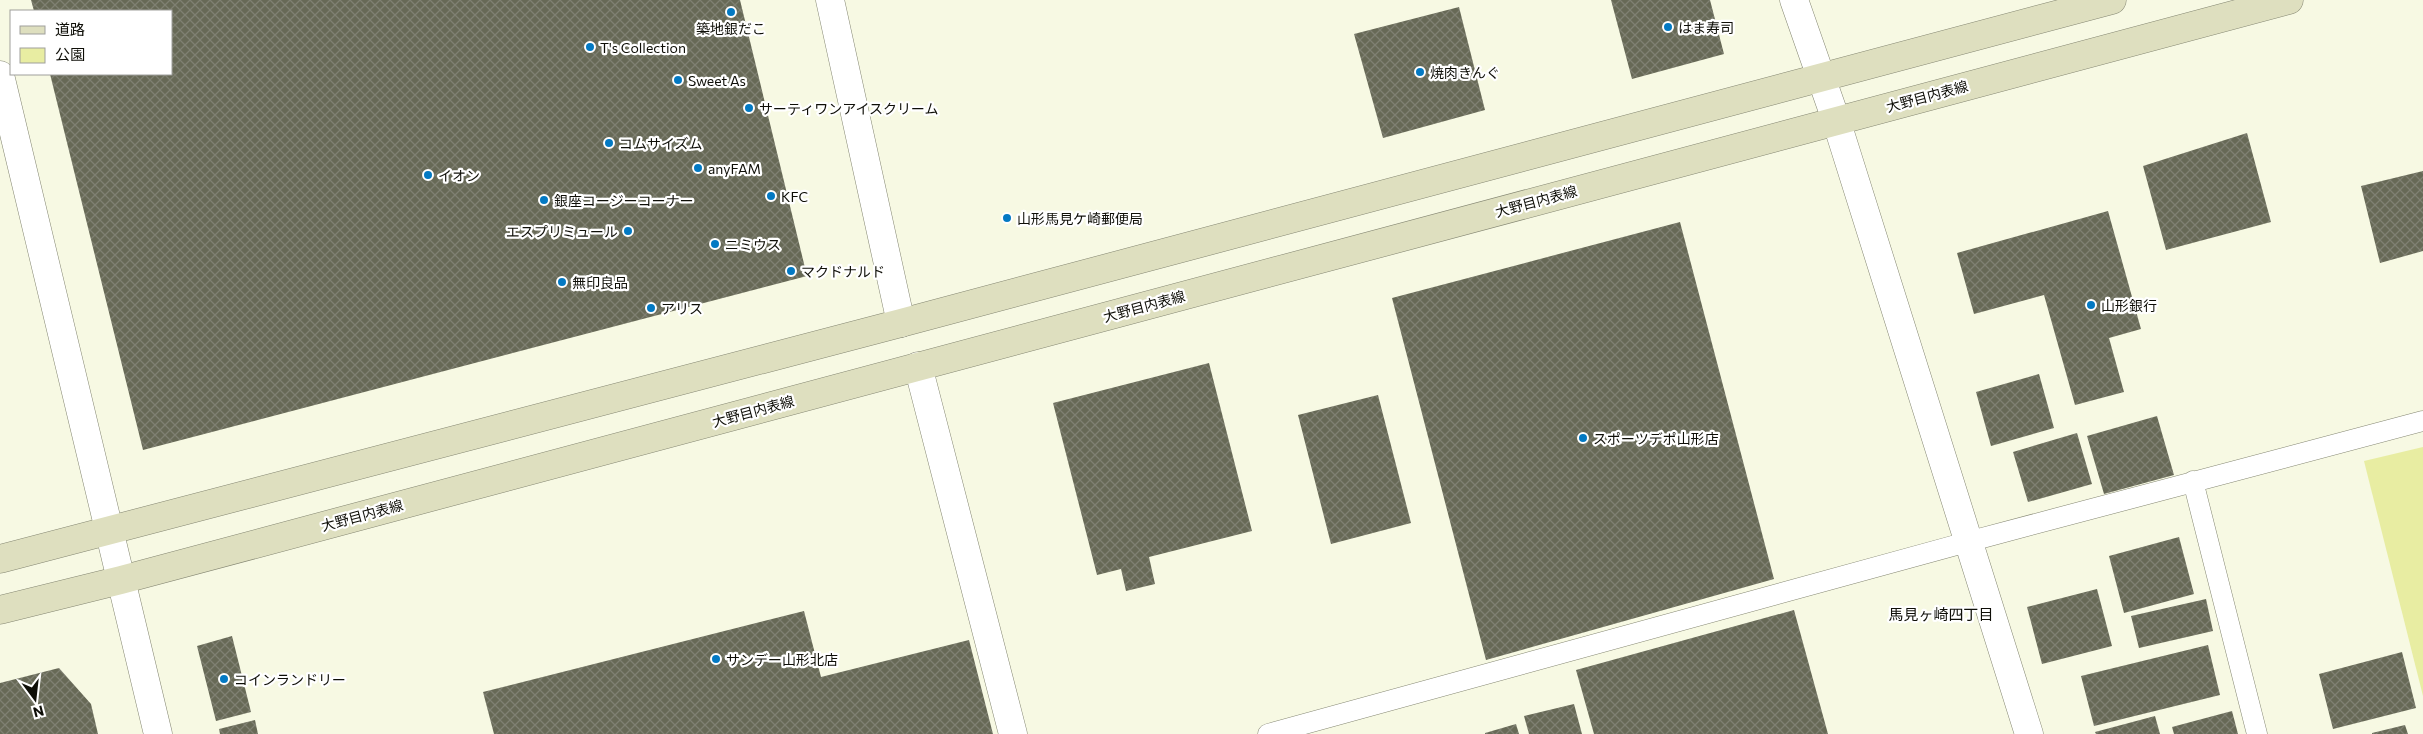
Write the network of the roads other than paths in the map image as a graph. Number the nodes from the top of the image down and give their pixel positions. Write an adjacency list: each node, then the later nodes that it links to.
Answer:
1 (830, 0): 8 (street)
2 (1794, 0): 6 (street)
3 (2112, 0): 6 (main road)
4 (2288, 0): 7 (main road, 大野目内表線)
5 (0, 75): 12 (street)
6 (1821, 78): 7 (street); 8 (main road)
7 (1836, 120): 9 (main road, 大野目内表線); 13 (street)
8 (901, 323): 12 (main road)
9 (918, 366): 15 (main road, 大野目内表線); 18 (street)
10 (2423, 421): 11 (lane)
11 (2194, 481): 13 (lane); 21 (lane)
12 (108, 531): 14 (main road); 15 (street)
13 (1967, 542): 19 (lane); 20 (street)
14 (0, 558)
15 (121, 580): 16 (main road, 大野目内表線); 17 (street)
16 (0, 610)
17 (158, 734)
18 (1012, 734)
19 (1268, 734)
20 (2029, 734)
21 (2257, 734)

